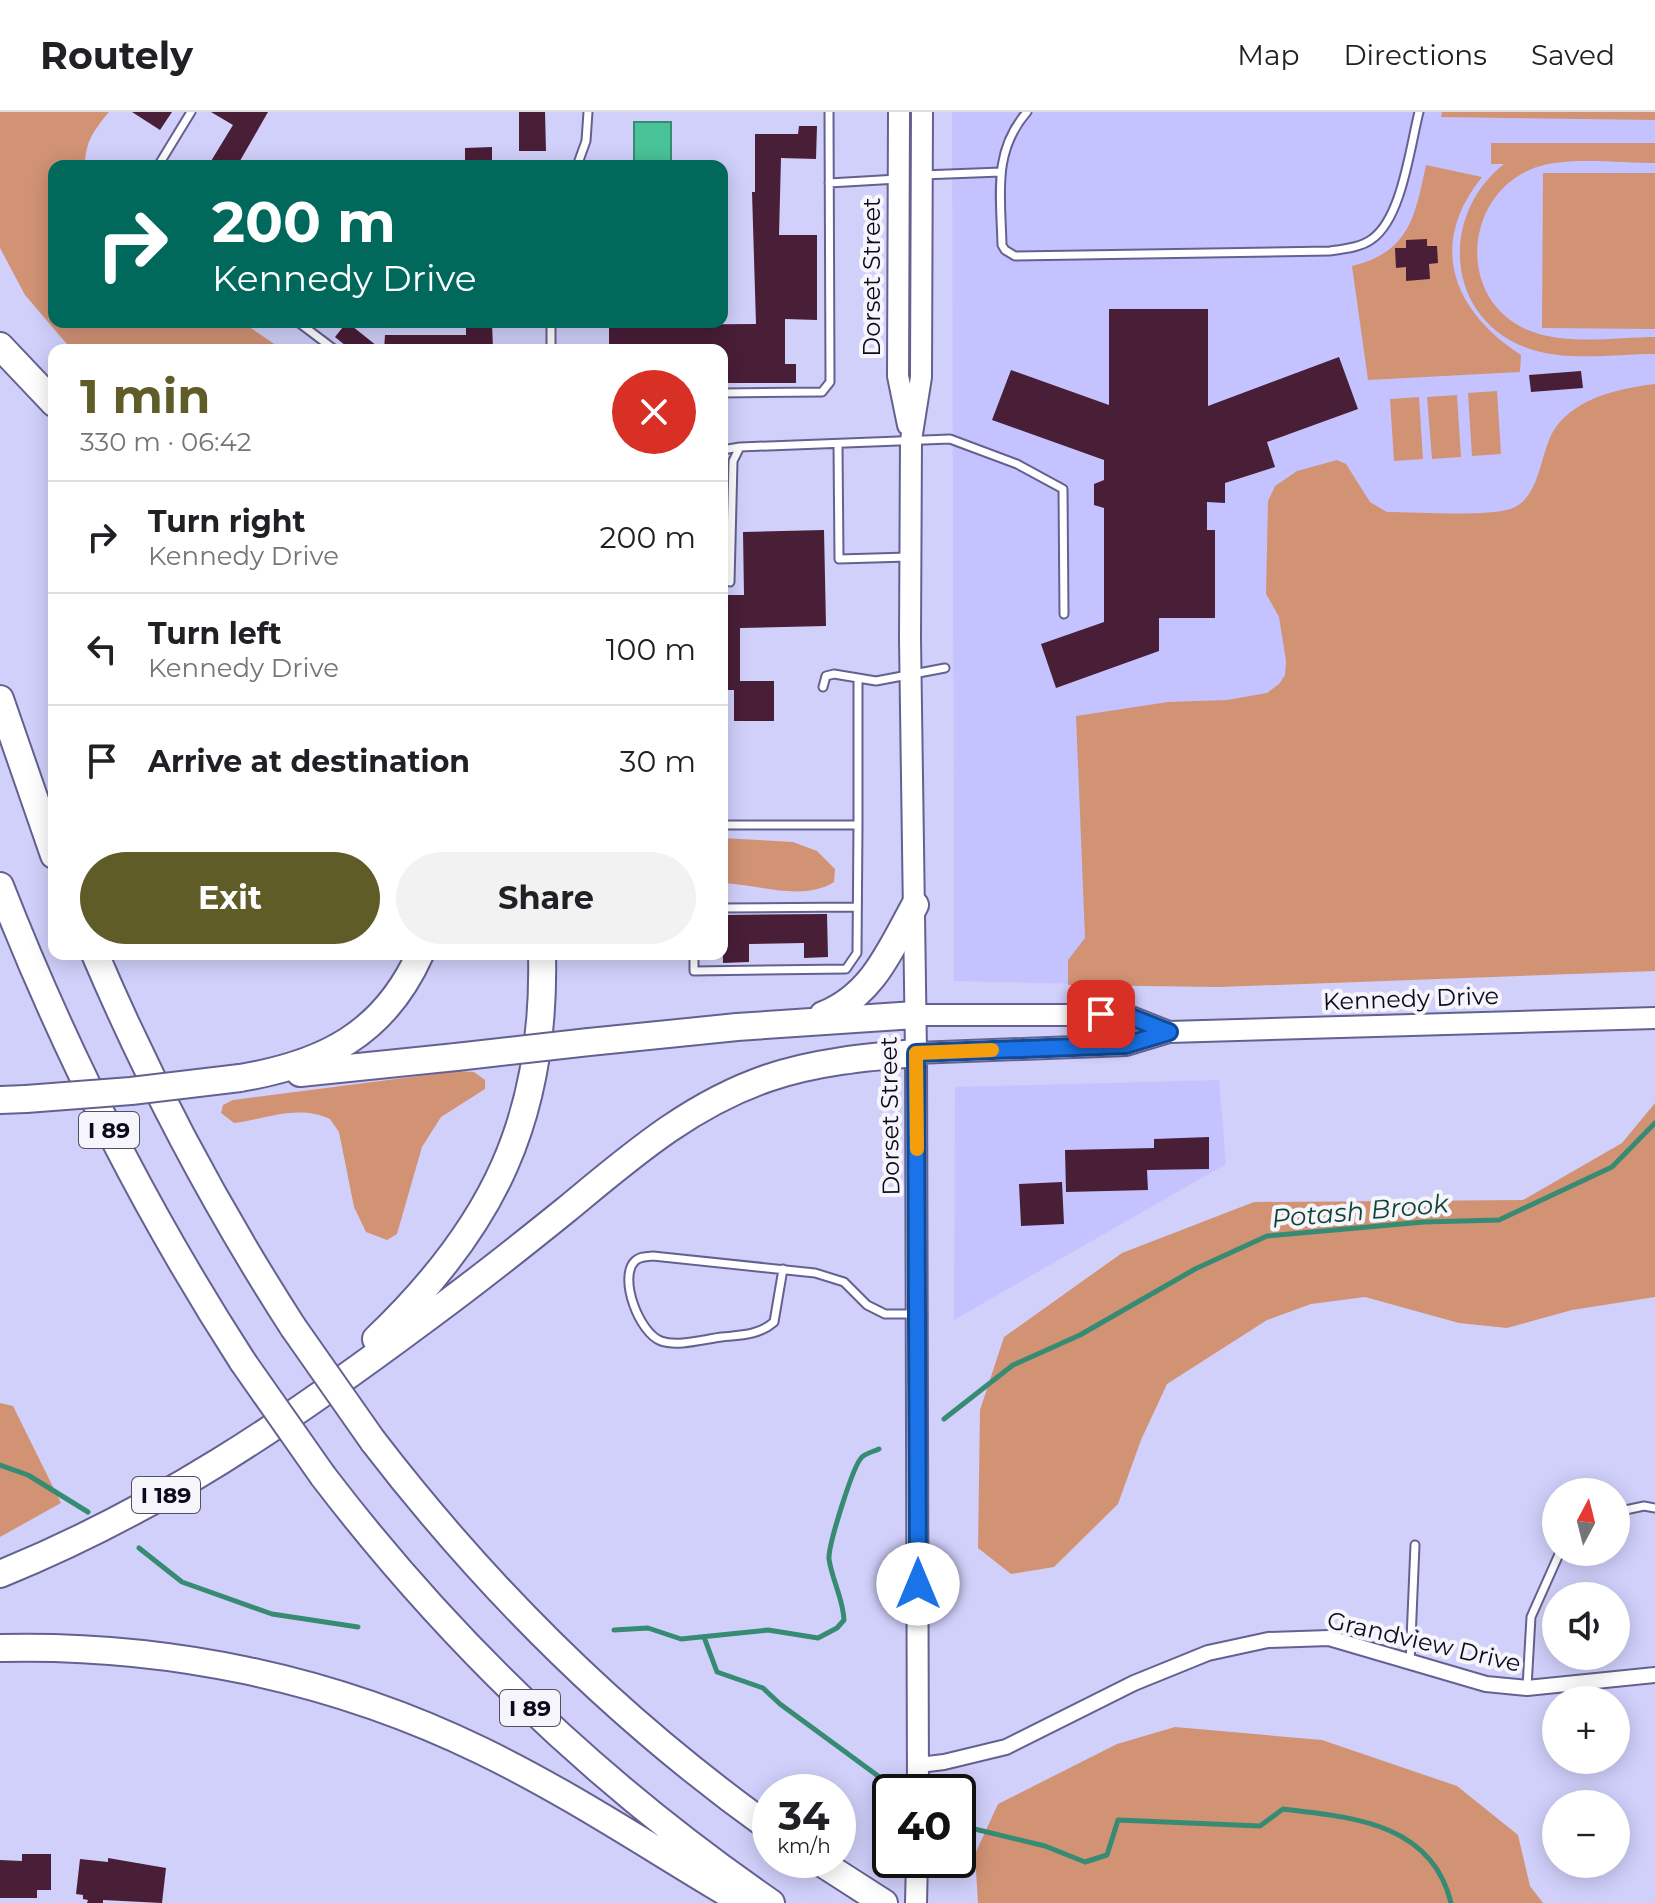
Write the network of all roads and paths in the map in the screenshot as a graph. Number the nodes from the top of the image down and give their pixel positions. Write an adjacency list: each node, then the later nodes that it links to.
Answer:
1 (191, 112): 8 (lane)
2 (588, 112): 9 (lane)
3 (829, 112): 13 (lane)
4 (899, 112): 12 (main road, Dorset Street)
5 (922, 112): 11 (main road, Dorset Street)
6 (1027, 112): 10 (lane)
7 (1419, 112): 10 (lane)
8 (162, 160)
9 (579, 160)
10 (1001, 172): 11 (lane)
11 (921, 175): 12 (lane); 19 (main road, Dorset Street)
12 (898, 179): 13 (lane); 19 (main road, Dorset Street)
13 (829, 183): 17 (lane)
14 (306, 328): 15 (lane)
15 (327, 344)
16 (0, 346): 18 (highway)
17 (728, 393)
18 (48, 397)
19 (911, 440): 20 (lane); 23 (main road, Dorset Street); 25 (lane)
20 (838, 444): 21 (lane); 23 (lane)
21 (740, 447): 22 (lane); 24 (lane)
22 (728, 449)
23 (911, 557): 27 (main road, Dorset Street)
24 (730, 582)
25 (1064, 614)
26 (945, 668): 27 (lane)
27 (911, 677): 28 (lane); 35 (main road, Dorset Street)
28 (858, 681): 29 (lane); 32 (lane)
29 (823, 687)
30 (0, 699): 33 (highway)
31 (728, 825): 32 (lane)
32 (858, 825): 36 (lane)
33 (48, 838)
34 (0, 886): 69 (highway, I 89, bridge)
35 (915, 905): 43 (main road, Dorset Street); 45 (highway)
36 (857, 907): 37 (lane); 42 (lane)
37 (728, 908)
38 (98, 960): 49 (highway, I 89)
39 (110, 960): 49 (highway)
40 (416, 960): 48 (highway)
41 (542, 960): 53 (highway)
42 (694, 960)
43 (915, 1015): 45 (highway); 46 (main road, Kennedy Drive); 47 (main road, Dorset Street)
44 (1655, 1018): 46 (main road, Kennedy Drive)
45 (800, 1022): 48 (highway, bridge)
46 (1169, 1032): 47 (main road, Kennedy Drive)
47 (916, 1053): 52 (main road, Dorset Street); 53 (highway)
48 (240, 1078): 50 (highway, bridge)
49 (154, 1080): 65 (highway, I 89, bridge)
50 (13, 1100)
51 (783, 1269): 51 (lane); 52 (lane)
52 (918, 1314): 63 (main road, Dorset Street)
53 (319, 1394): 58 (highway, I 189)
54 (1655, 1508): 55 (lane)
55 (1630, 1509)
56 (1415, 1545): 60 (lane)
57 (1554, 1566): 62 (lane)
58 (0, 1574)
59 (0, 1648): 68 (highway)
60 (1410, 1663): 62 (street, Grandview Drive); 63 (street, Grandview Drive)
61 (1655, 1675): 62 (street, Grandview Drive)
62 (1527, 1688)
63 (919, 1765): 64 (main road, Dorset Street)
64 (919, 1774)
65 (752, 1814)
66 (845, 1878): 70 (highway)
67 (917, 1878): 71 (main road)
68 (744, 1903)
69 (771, 1903)
70 (884, 1903)
71 (916, 1903)

